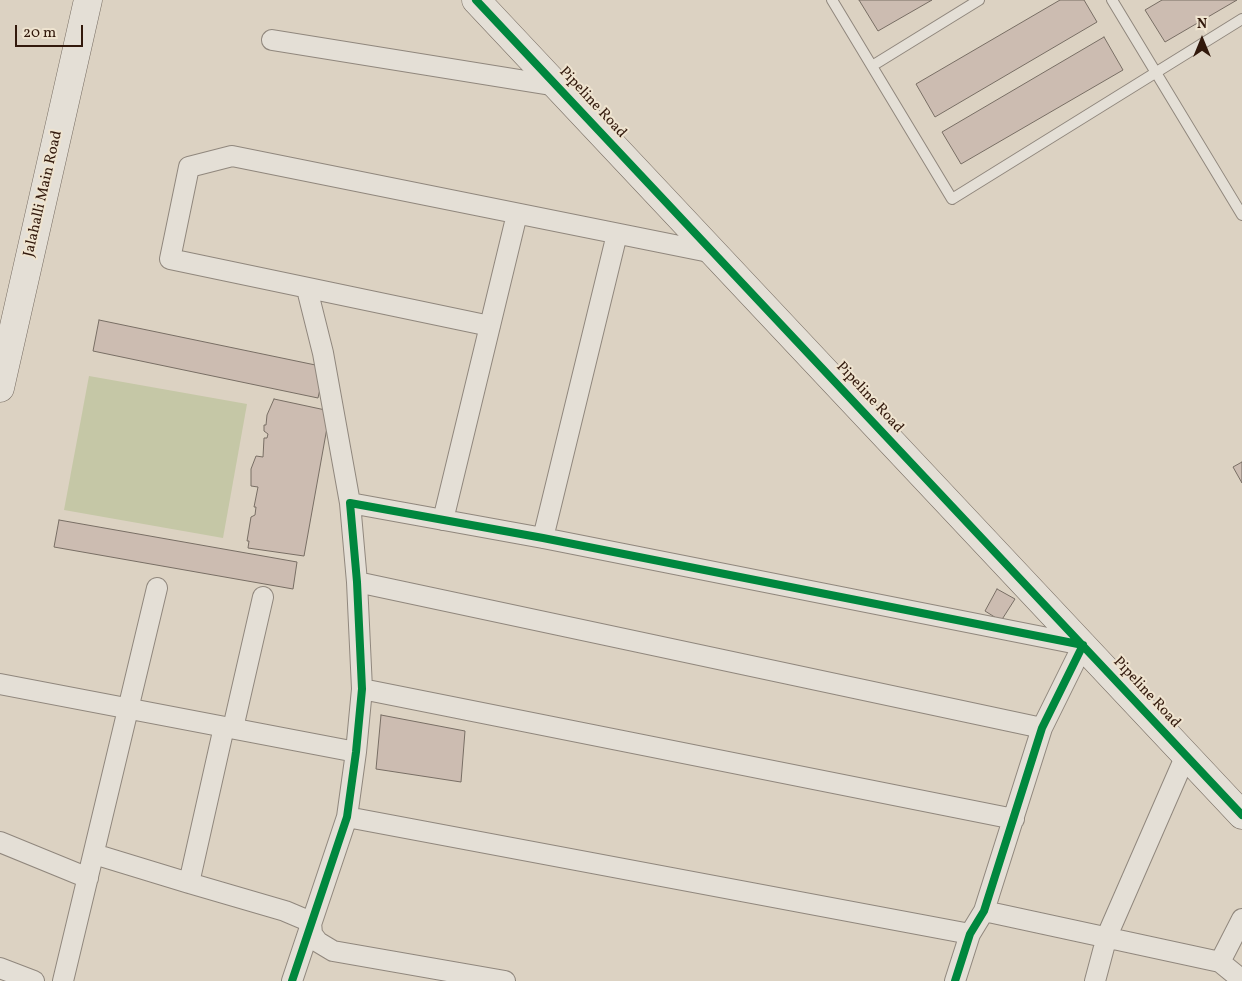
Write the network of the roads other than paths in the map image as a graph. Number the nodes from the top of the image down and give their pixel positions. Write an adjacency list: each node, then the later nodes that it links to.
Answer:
1 (88, 0): 17 (street, Jalahalli Main Road)
2 (476, 0): 10 (street, Pipeline Road)
3 (832, 0): 8 (lane)
4 (978, 0): 8 (lane)
5 (1112, 0): 9 (lane)
6 (1242, 19): 9 (lane)
7 (272, 40): 10 (street)
8 (872, 66): 9 (lane)
9 (1156, 74): 11 (lane)
10 (556, 86): 14 (street, Pipeline Road)
11 (1240, 208)
12 (517, 214): 13 (street); 15 (street); 16 (street)
13 (617, 234): 14 (street); 20 (street)
14 (714, 253): 24 (street, Pipeline Road)
15 (307, 288): 16 (street); 18 (street)
16 (490, 326): 19 (street)
17 (0, 388)
18 (350, 503): 19 (street); 21 (street)
19 (443, 520): 20 (street)
20 (543, 538): 24 (street)
21 (357, 582): 26 (street); 29 (street)
22 (157, 588): 27 (street)
23 (263, 596): 28 (street)
24 (1083, 646): 29 (street); 31 (street, Pipeline Road)
25 (0, 684): 27 (street)
26 (362, 689): 30 (street); 34 (street)
27 (129, 708): 28 (street); 36 (street)
28 (228, 727): 30 (street); 38 (street)
29 (1042, 728): 34 (street)
30 (356, 752): 33 (street)
31 (1186, 755): 32 (street, Pipeline Road); 43 (street)
32 (1242, 815)
33 (347, 817): 41 (street); 42 (street)
34 (1014, 818): 39 (street)
35 (0, 842): 37 (street)
36 (94, 854): 37 (street); 38 (street)
37 (88, 878): 48 (street)
38 (189, 883): 41 (street)
39 (984, 911): 42 (street); 43 (street)
40 (1242, 919): 44 (street)
41 (311, 922): 49 (street); 50 (street)
42 (970, 934): 51 (street)
43 (1107, 936): 44 (street); 52 (street)
44 (1220, 962): 46 (street)
45 (0, 968): 47 (street)
46 (1242, 980)
47 (34, 981)
48 (63, 981)
49 (292, 981)
50 (505, 981)
51 (955, 981)
52 (1095, 981)

